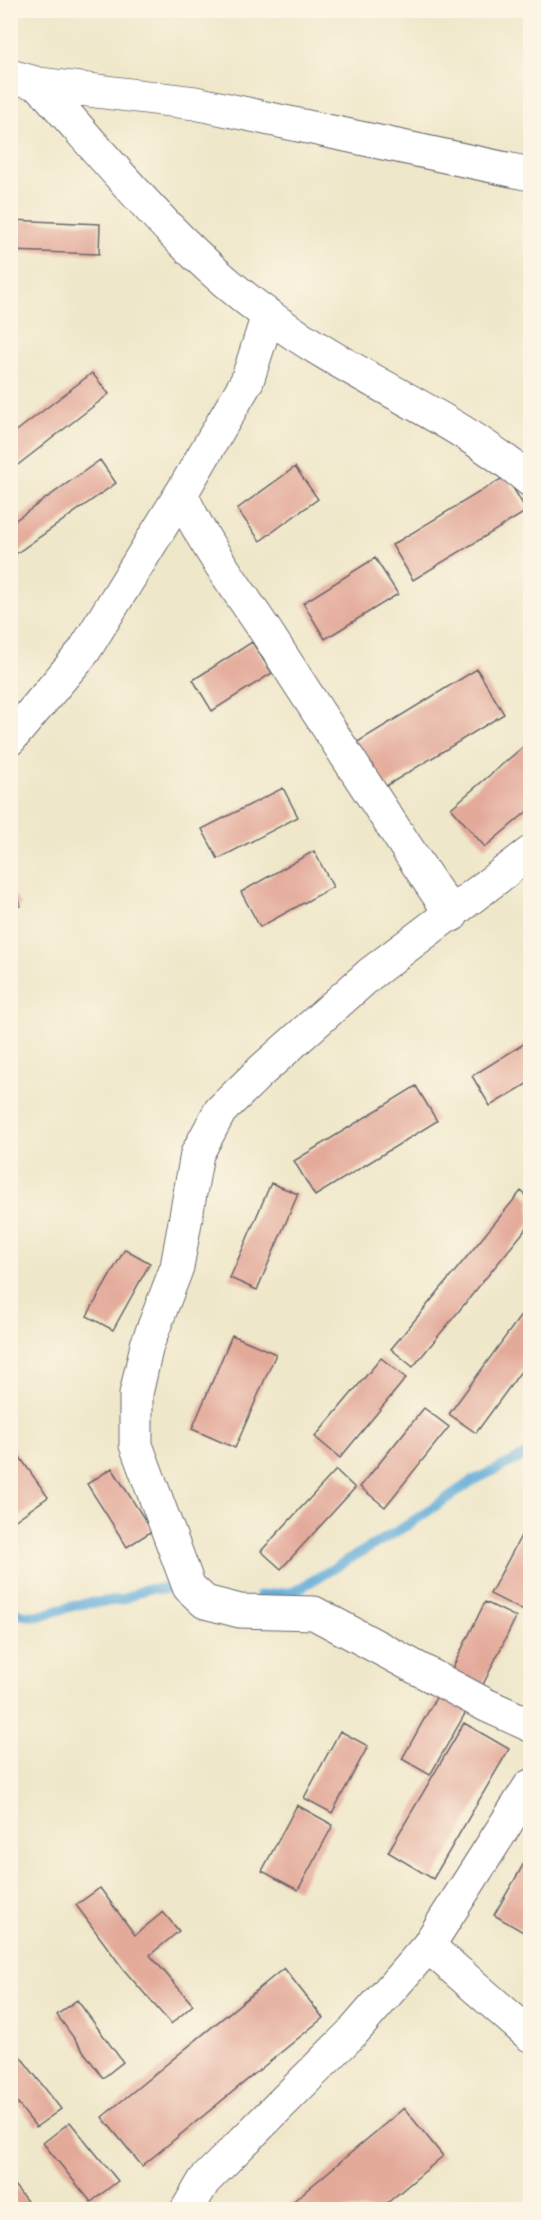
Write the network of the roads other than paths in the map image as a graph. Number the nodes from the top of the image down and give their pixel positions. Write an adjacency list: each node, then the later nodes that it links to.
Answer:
1 (25, 80): 2 (street); 3 (street)
2 (531, 174)
3 (268, 315): 4 (street); 5 (street)
4 (531, 480)
5 (181, 494): 6 (street); 8 (street)
6 (10, 739)
7 (531, 853): 8 (street)
8 (452, 915): 9 (street)
9 (531, 1725)
10 (531, 1786): 11 (street)
11 (428, 1946): 12 (street); 13 (street)
12 (531, 2035)
13 (187, 2210)

